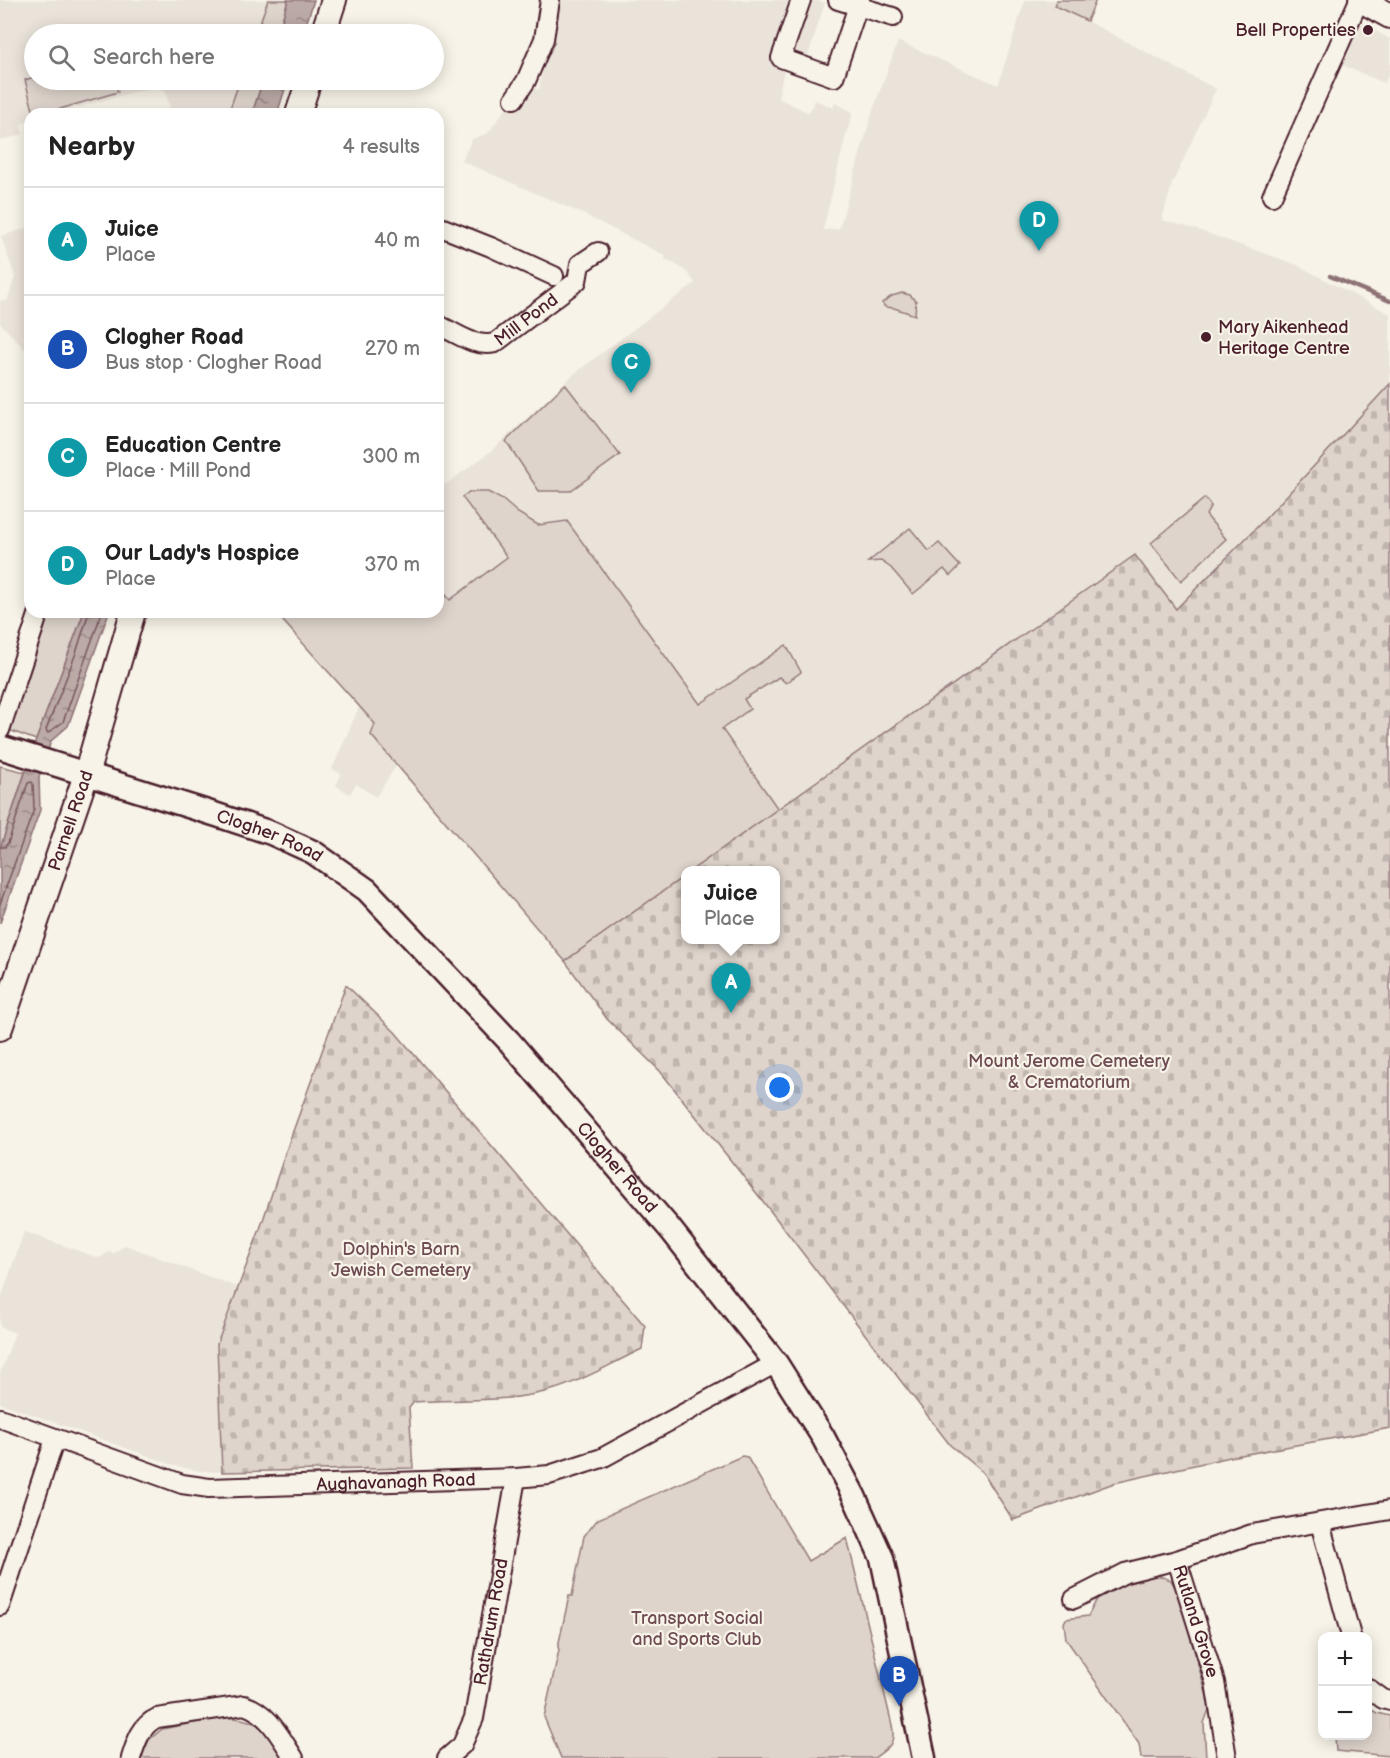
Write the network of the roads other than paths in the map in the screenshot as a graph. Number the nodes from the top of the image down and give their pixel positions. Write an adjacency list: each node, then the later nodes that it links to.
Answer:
1 (334, 0): 9 (main road)
2 (550, 0): 11 (street)
3 (801, 0): 6 (street)
4 (838, 0): 6 (street)
5 (1360, 0): 7 (main road); 13 (street)
6 (859, 3): 8 (street)
7 (1390, 16)
8 (893, 17)
9 (326, 24)
10 (306, 90): 12 (main road)
11 (514, 99)
12 (300, 108)
13 (1272, 196)
14 (444, 228): 16 (street)
15 (598, 252): 17 (street, Mill Pond)
16 (554, 276)
17 (444, 328)
18 (37, 618): 20 (street)
19 (132, 618): 21 (main road, Parnell Road)
20 (1, 742): 21 (street, Clogher Road)
21 (79, 772): 22 (main road, Parnell Road); 23 (street, Clogher Road)
22 (0, 1028)
23 (776, 1363): 26 (street, Aughavanagh Road); 38 (street, Clogher Road)
24 (0, 1418): 25 (street, Aughavanagh Road)
25 (55, 1439): 26 (street, Aughavanagh Road); 31 (street)
26 (516, 1478): 37 (street, Rathdrum Road)
27 (1390, 1510): 28 (street, Rutland Grove)
28 (1320, 1523): 29 (street, Rutland Grove); 32 (street)
29 (1177, 1560): 30 (street); 39 (street, Rutland Grove)
30 (1074, 1599)
31 (0, 1606)
32 (1350, 1632)
33 (1372, 1691): 34 (street)
34 (1390, 1701)
35 (131, 1758): 36 (street)
36 (294, 1758)
37 (447, 1758)
38 (924, 1758)
39 (1227, 1758)

